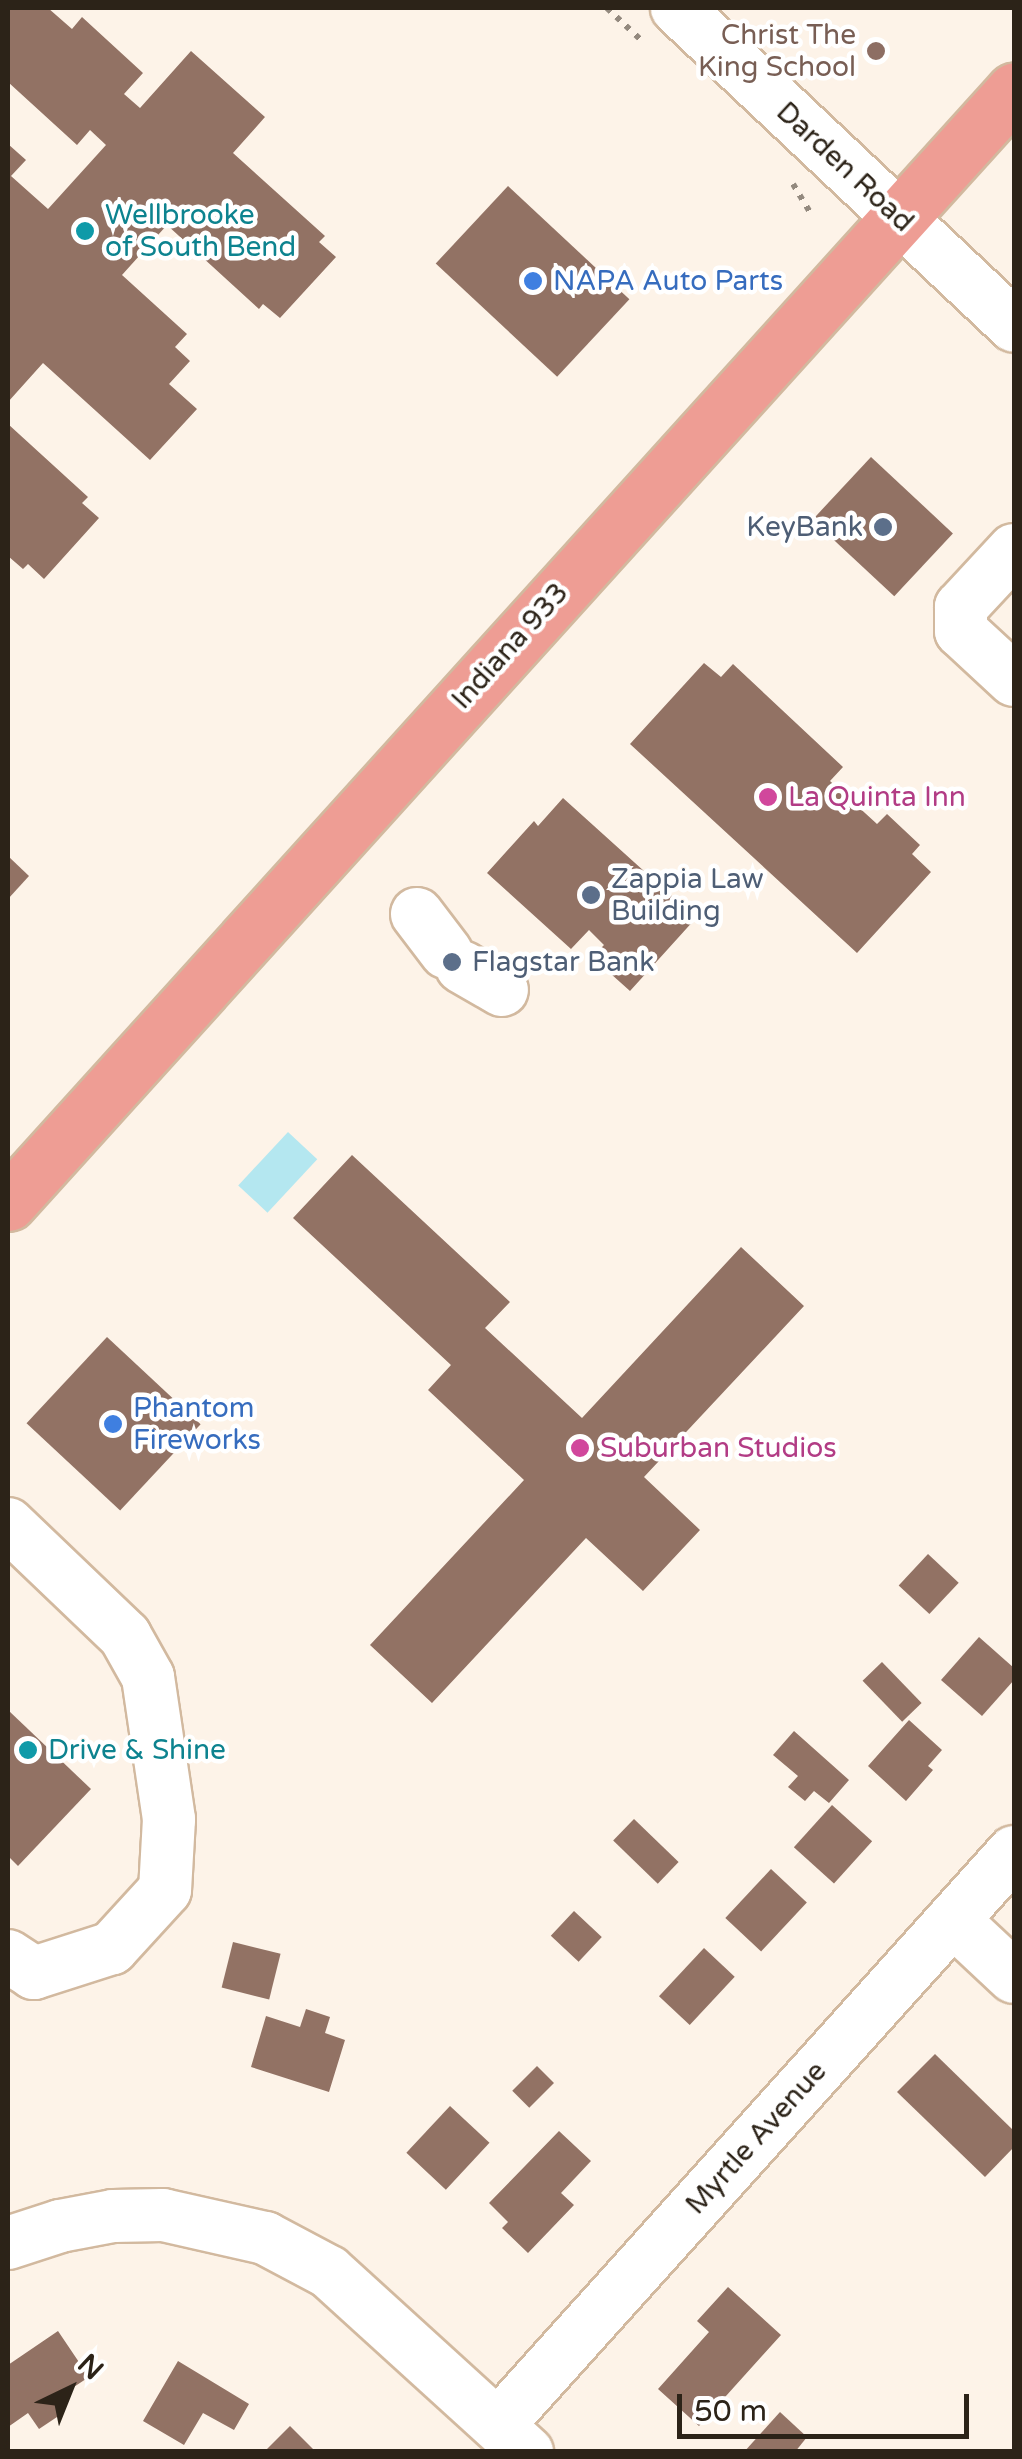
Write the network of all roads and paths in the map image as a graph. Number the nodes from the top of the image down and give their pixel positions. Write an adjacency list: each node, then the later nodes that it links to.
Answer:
1 (678, 8): 3 (street, Darden Road)
2 (1014, 90): 3 (main road, Indiana 933)
3 (899, 218): 4 (street, Darden Road); 7 (main road, Indiana 933)
4 (1014, 326)
5 (1014, 550): 6 (street)
6 (1014, 680)
7 (8, 1203)
8 (8, 1524): 11 (street)
9 (1014, 1852): 10 (street, Myrtle Avenue)
10 (953, 1920): 12 (street); 14 (street, Myrtle Avenue)
11 (21, 1965)
12 (1014, 1977)
13 (8, 2243): 14 (street)
14 (512, 2438)

